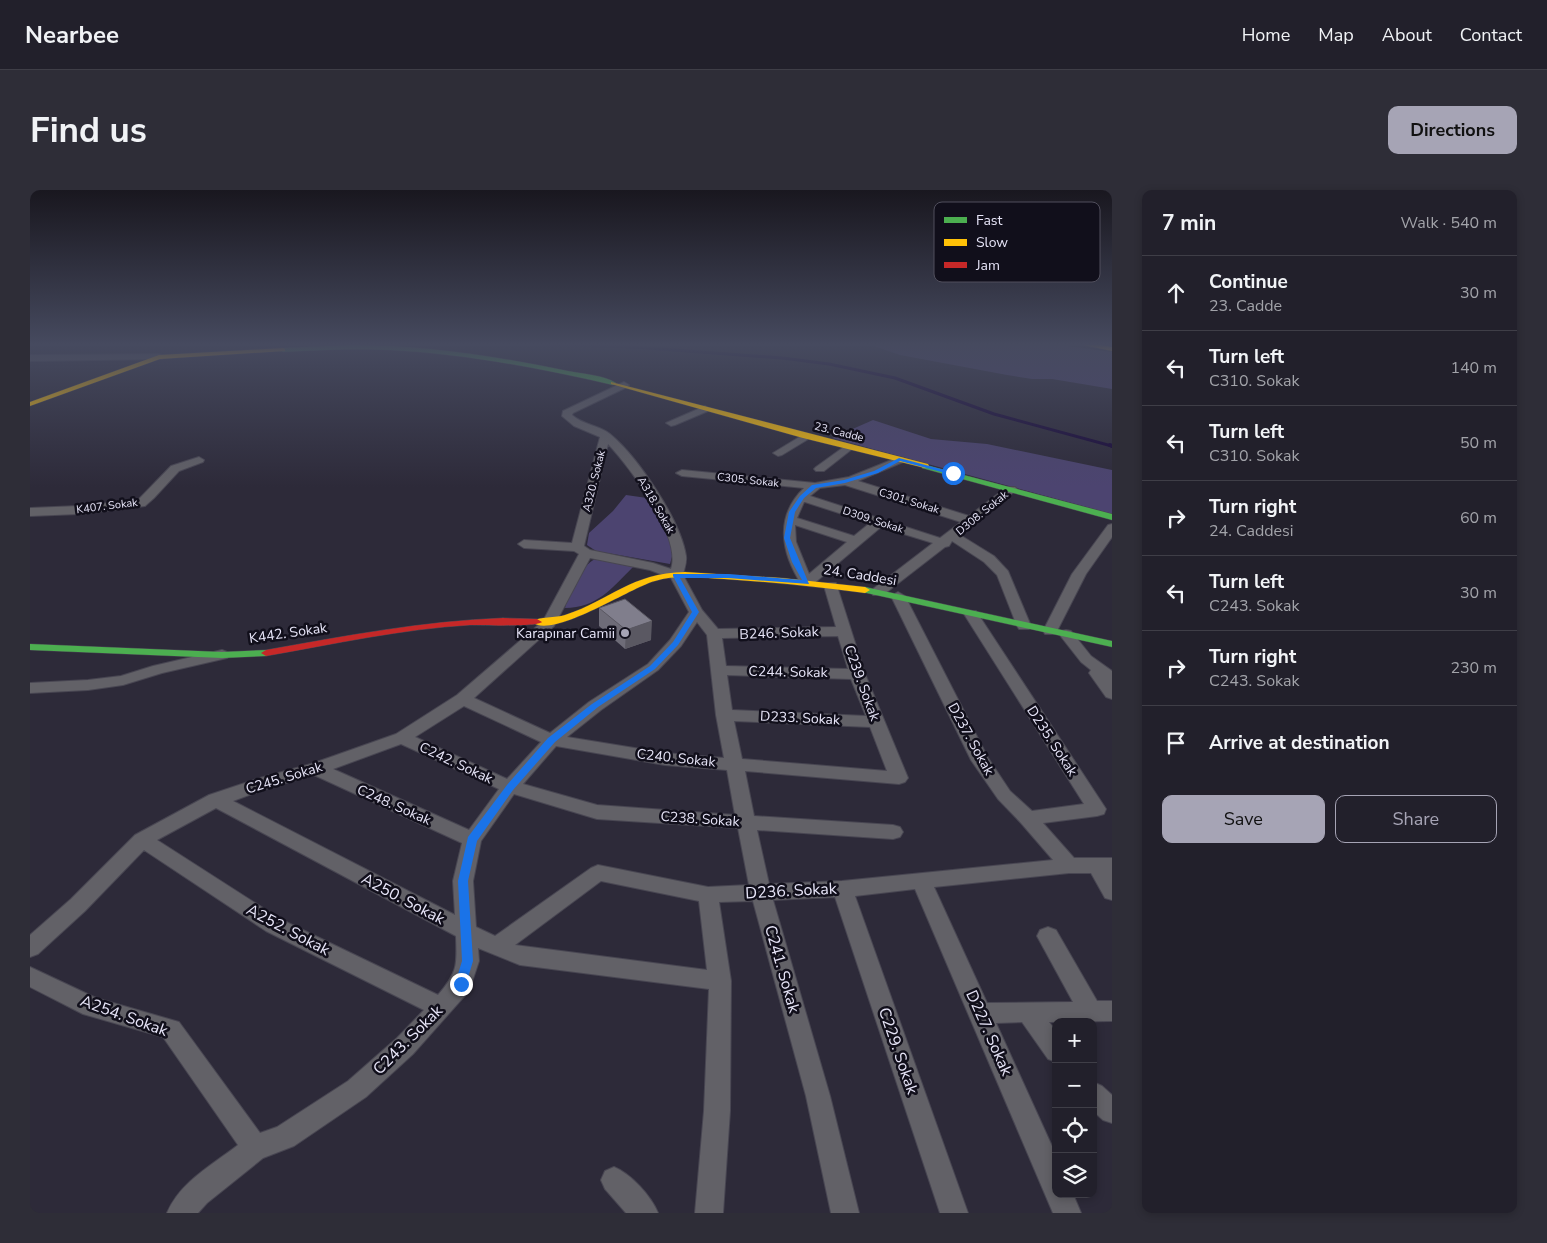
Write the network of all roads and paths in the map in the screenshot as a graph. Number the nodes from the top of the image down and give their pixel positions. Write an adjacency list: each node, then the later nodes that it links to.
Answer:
1 (67, 391): 4 (street, 23. Cadde)
2 (613, 391): 7 (street, A318. Sokak)
3 (641, 391): 5 (street, 23. Cadde)
4 (30, 404)
5 (705, 409): 6 (street); 8 (street, 23. Cadde)
6 (671, 423)
7 (606, 436): 28 (street, A320. Sokak); 29 (street, A318. Sokak)
8 (806, 436): 9 (street, 23. Cadde); 10 (street)
9 (848, 447): 12 (street, 23. Cadde); 13 (street)
10 (778, 453)
11 (199, 460): 19 (street, K407. Sokak)
12 (899, 460): 15 (street, C305. Sokak); 17 (street, 23. Cadde)
13 (820, 469)
14 (682, 473): 16 (street, C305. Sokak)
15 (845, 481): 16 (street, C305. Sokak); 22 (street, C301. Sokak)
16 (814, 486): 18 (street)
17 (1011, 489): 20 (street, 23. Cadde); 22 (street, D308. Sokak)
18 (802, 497): 21 (street); 23 (street, D309. Sokak)
19 (30, 512)
20 (1112, 517)
21 (791, 520): 26 (street); 30 (street)
22 (972, 521): 25 (street, D308. Sokak)
23 (879, 522): 25 (street, D309. Sokak); 26 (street)
24 (1112, 528): 39 (street)
25 (948, 539): 32 (street, D308. Sokak); 37 (street, D309. Sokak)
26 (856, 541): 30 (street)
27 (524, 544): 28 (street)
28 (582, 550): 29 (street); 36 (street, A320. Sokak)
29 (676, 576): 30 (street, 24. Caddesi); 34 (street); 36 (street, 24. Caddesi)
30 (807, 582): 31 (street, 24. Caddesi)
31 (831, 586): 32 (street, 24. Caddesi); 38 (street, C239. Sokak)
32 (878, 592): 33 (street, 24. Caddesi)
33 (898, 596): 35 (street, 24. Caddesi); 62 (street, D237. Sokak)
34 (696, 612): 40 (street); 55 (street, C243. Sokak)
35 (971, 614): 37 (street, 24. Caddesi); 61 (street, D235. Sokak)
36 (549, 623): 44 (street, K442. Sokak); 51 (street, C245. Sokak)
37 (1024, 626): 39 (street, 24. Caddesi)
38 (844, 631): 40 (street, B246. Sokak); 47 (street, C239. Sokak)
39 (1050, 631): 41 (street, 24. Caddesi)
40 (714, 634): 46 (street, C241. Sokak)
41 (1066, 634): 42 (street, 24. Caddesi); 45 (street)
42 (1112, 644)
43 (30, 647): 44 (street, K442. Sokak)
44 (222, 655): 49 (street)
45 (1086, 659): 48 (street); 50 (street)
46 (718, 670): 47 (street, C244. Sokak); 52 (street, C241. Sokak)
47 (857, 674): 53 (street, C239. Sokak)
48 (1112, 679)
49 (30, 688)
50 (1112, 694)
51 (463, 699): 54 (street, C245. Sokak); 55 (street, C240. Sokak)
52 (724, 715): 53 (street, D233. Sokak); 56 (street, C241. Sokak)
53 (876, 722): 58 (street, C239. Sokak)
54 (402, 738): 57 (street, C245. Sokak); 59 (street, C242. Sokak)
55 (552, 740): 56 (street, C240. Sokak); 59 (street, C243. Sokak)
56 (733, 765): 58 (street, C240. Sokak); 63 (street, C241. Sokak)
57 (316, 770): 60 (street, C245. Sokak); 66 (street, C248. Sokak)
58 (899, 778)
59 (510, 787): 63 (street, C238. Sokak); 66 (street, C243. Sokak)
60 (216, 800): 65 (street, C245. Sokak); 74 (street, A250. Sokak)
61 (1104, 808): 62 (street, D235. Sokak)
62 (1028, 818): 68 (street, D237. Sokak)
63 (745, 822): 64 (street, C238. Sokak); 72 (street, C241. Sokak)
64 (893, 832)
65 (142, 840): 77 (street, C245. Sokak); 80 (street, A252. Sokak)
66 (472, 840): 74 (street, C243. Sokak)
67 (1104, 865): 68 (street, D236. Sokak); 71 (street)
68 (1069, 866): 69 (street, D236. Sokak)
69 (920, 881): 70 (street, D236. Sokak); 82 (street, D227. Sokak)
70 (842, 889): 72 (street, D236. Sokak); 93 (street, C229. Sokak)
71 (1112, 892)
72 (760, 893): 73 (street, D236. Sokak); 92 (street, C241. Sokak)
73 (708, 895): 76 (street, D236. Sokak); 79 (street)
74 (465, 932): 76 (street, A250. Sokak); 80 (street, C243. Sokak)
75 (1048, 936): 81 (street)
76 (496, 947): 79 (street, A250. Sokak)
77 (30, 948)
78 (30, 976): 85 (street, A254. Sokak)
79 (720, 981): 91 (street)
80 (441, 1007): 85 (street, C243. Sokak)
81 (1101, 1011): 83 (street)
82 (980, 1013): 83 (street); 86 (street, D227. Sokak)
83 (1029, 1013): 84 (street)
84 (1052, 1045)
85 (255, 1148): 89 (street, C243. Sokak)
86 (1052, 1177)
87 (614, 1180): 90 (street)
88 (1061, 1198): 94 (street)
89 (181, 1213)
90 (644, 1213)
91 (709, 1213)
92 (845, 1213)
93 (954, 1213)
94 (1067, 1213)

